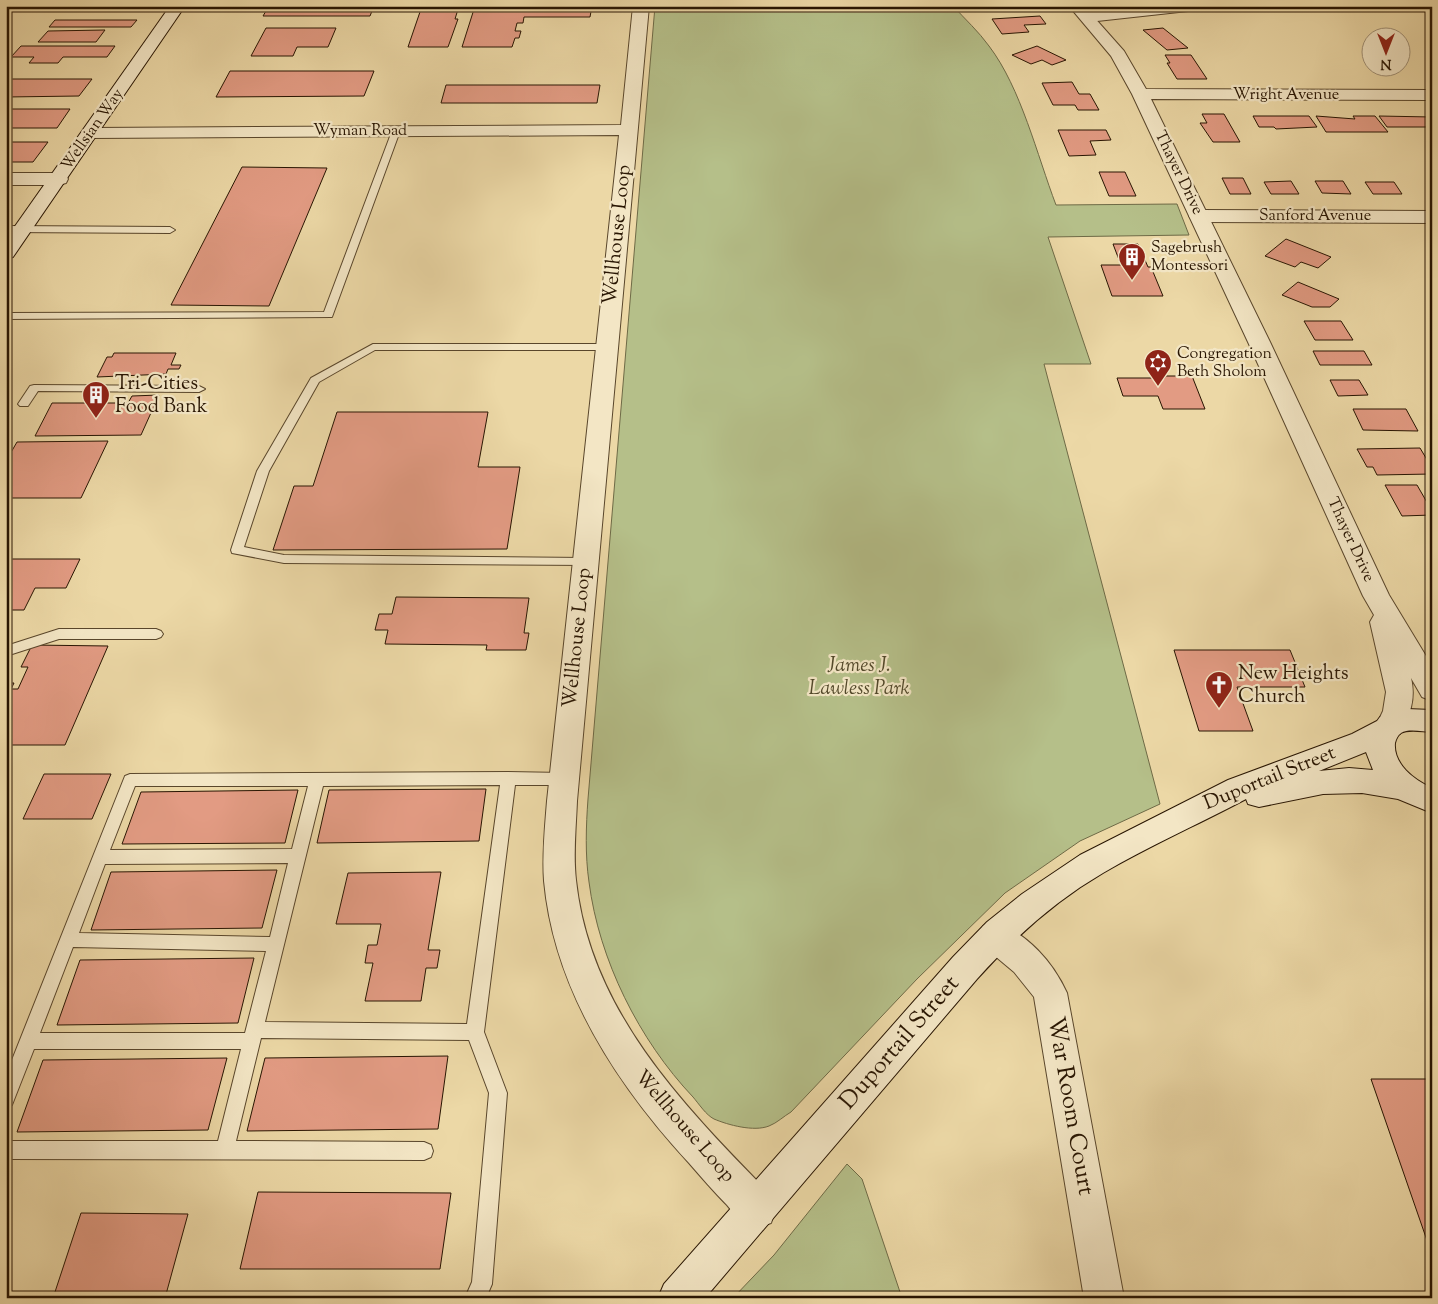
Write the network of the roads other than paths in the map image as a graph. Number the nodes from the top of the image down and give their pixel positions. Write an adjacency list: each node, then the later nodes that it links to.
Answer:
1 (178, 6): 9 (street, Wellsian Way)
2 (641, 6): 7 (street, Wellhouse Loop)
3 (1188, 6): 4 (street)
4 (1082, 12): 5 (street, Thayer Drive)
5 (1140, 94): 6 (street, Wright Avenue); 12 (street, Thayer Drive)
6 (1432, 95)
7 (629, 130): 8 (street, Wyman Road); 18 (street, Wellhouse Loop)
8 (396, 131): 9 (street, Wyman Road); 17 (lane)
9 (92, 133): 11 (street, Wellsian Way)
10 (6, 179): 11 (street)
11 (59, 179): 14 (street, Wellsian Way)
12 (1199, 216): 13 (street, Sanford Avenue); 22 (street, Thayer Drive)
13 (1432, 217)
14 (15, 229): 15 (lane); 16 (street, Wellsian Way)
15 (170, 230)
16 (6, 253)
17 (6, 316)
18 (607, 346): 21 (street, Wellhouse Loop); 21 (lane)
19 (199, 390): 20 (lane)
20 (24, 404)
21 (585, 562): 30 (street, Wellhouse Loop)
22 (1376, 596): 25 (street, Thayer Drive); 27 (street, Thayer Drive)
23 (156, 634): 24 (lane)
24 (6, 651)
25 (1432, 690)
26 (1432, 721): 27 (street, Duportail Street)
27 (1388, 728): 31 (street, Thayer Drive); 32 (street, Duportail Street)
28 (508, 778): 29 (lane); 30 (lane); 38 (lane)
29 (317, 779): 33 (lane); 34 (lane)
30 (564, 779): 45 (street, Wellhouse Loop)
31 (1420, 799): 32 (street, Duportail Street)
32 (1156, 830): 35 (street, Duportail Street)
33 (298, 856): 34 (lane); 37 (lane)
34 (100, 857): 36 (lane)
35 (995, 936): 45 (street, Duportail Street); 48 (street, War Room Court)
36 (68, 940): 37 (lane); 40 (lane)
37 (276, 944): 39 (lane)
38 (475, 1032): 39 (lane); 46 (lane)
39 (253, 1036): 40 (lane); 43 (lane)
40 (29, 1041): 41 (lane)
41 (6, 1099)
42 (6, 1150): 43 (lane)
43 (225, 1150): 44 (lane)
44 (424, 1151)
45 (758, 1209): 47 (street, Duportail Street)
46 (475, 1298)
47 (678, 1298)
48 (1104, 1298)

